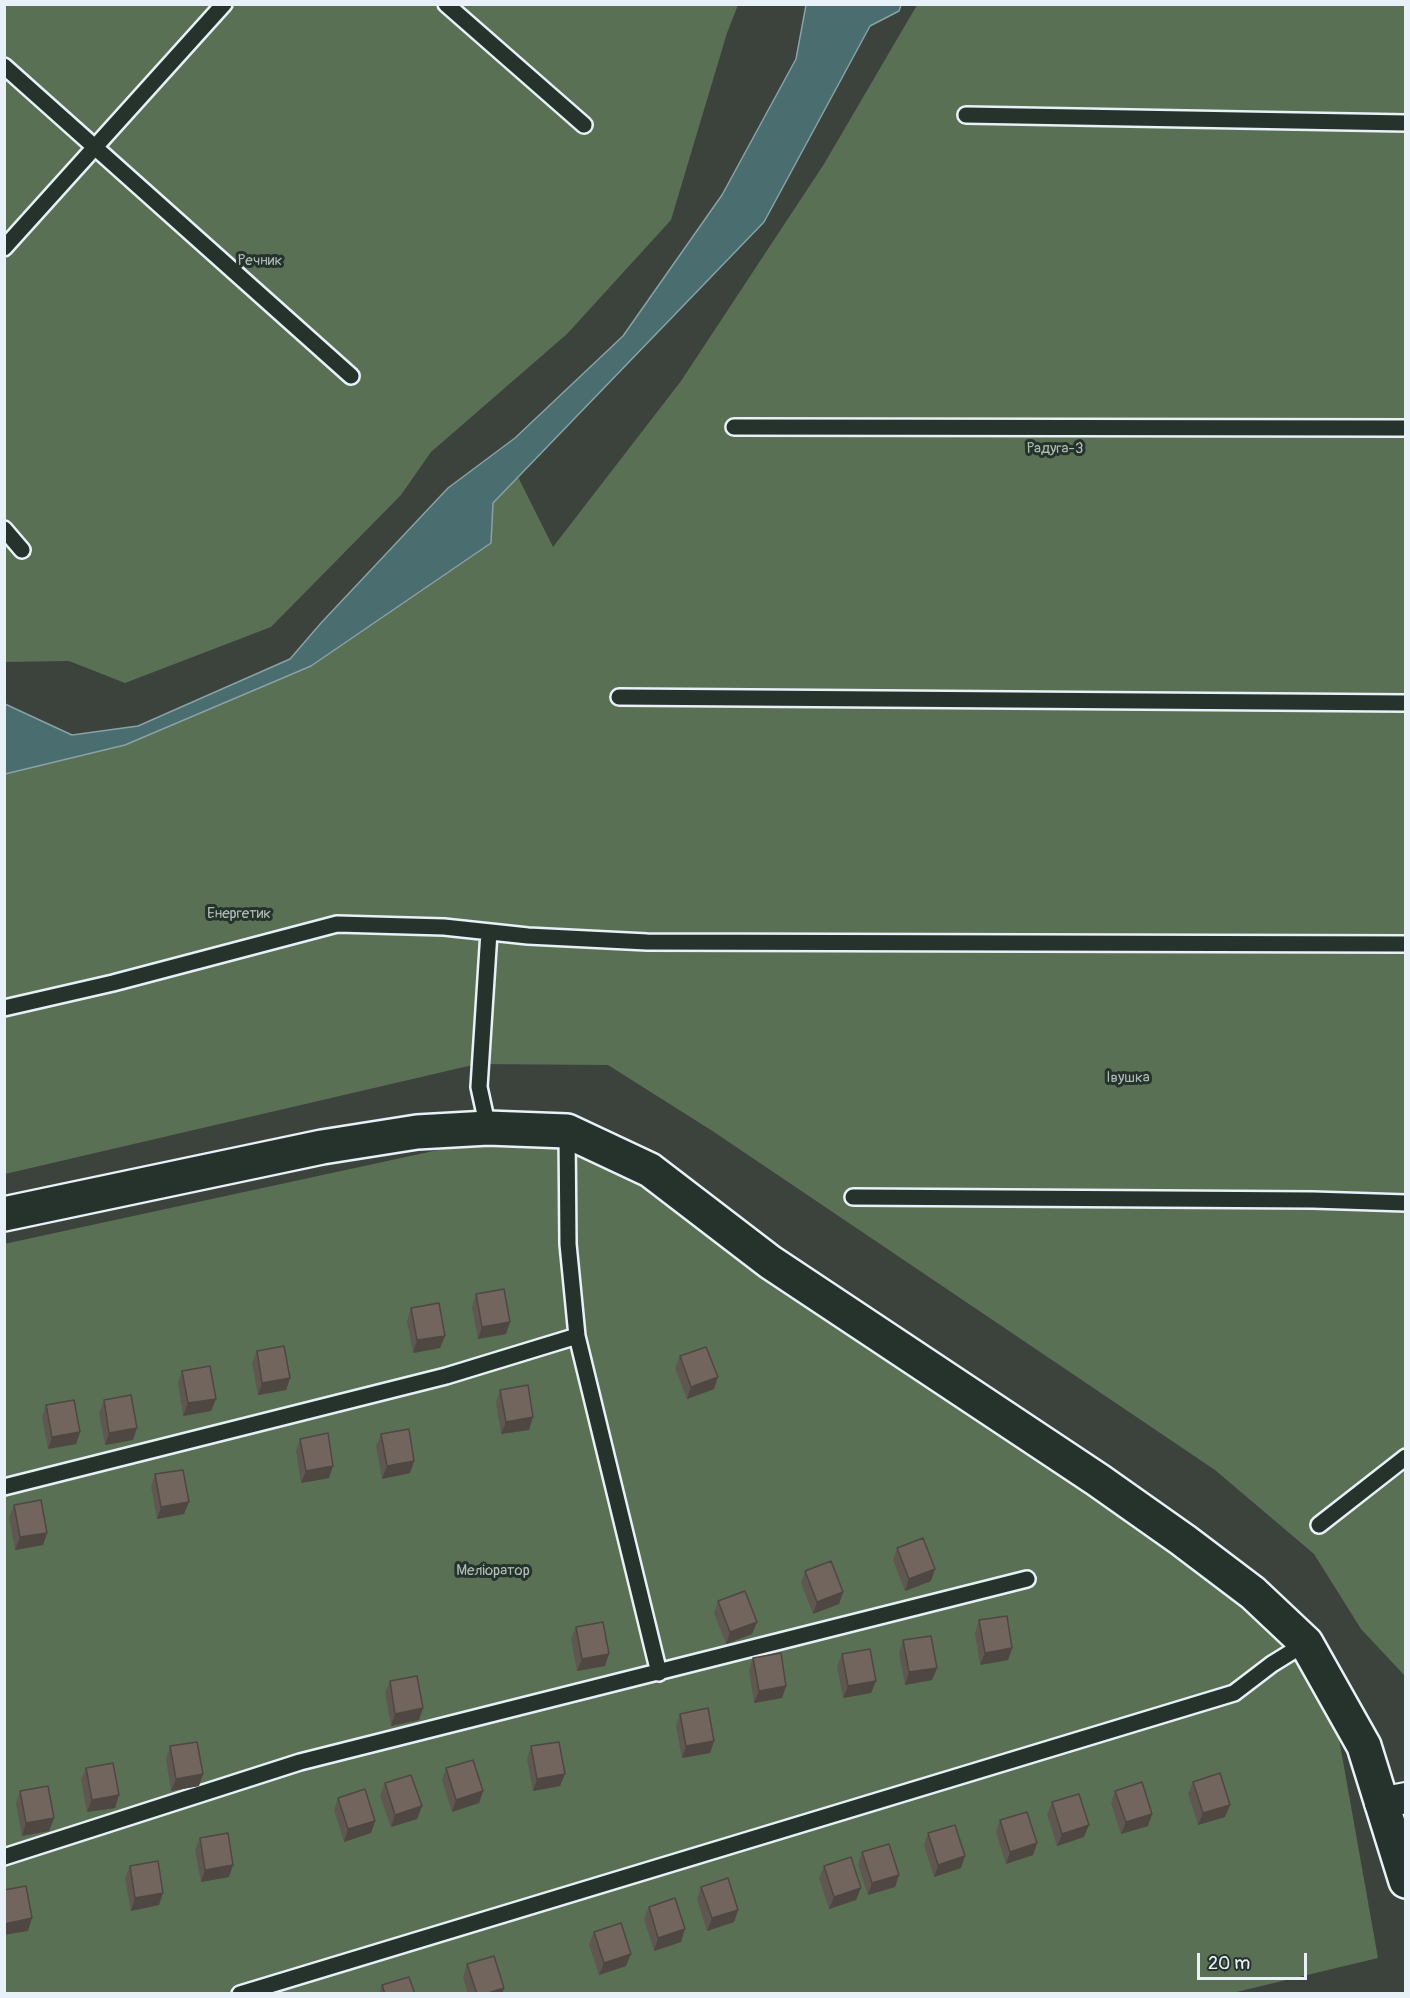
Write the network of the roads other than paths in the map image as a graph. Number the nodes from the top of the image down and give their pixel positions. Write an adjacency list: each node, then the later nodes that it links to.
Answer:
1 (224, 4): 7 (lane)
2 (447, 4): 6 (lane)
3 (4, 66): 7 (lane)
4 (966, 116): 5 (lane)
5 (1406, 123)
6 (584, 124)
7 (96, 146): 8 (lane); 9 (lane)
8 (4, 249)
9 (351, 376)
10 (734, 427): 11 (lane)
11 (1406, 428)
12 (4, 529): 13 (lane)
13 (22, 550)
14 (619, 697): 15 (lane)
15 (1406, 703)
16 (489, 932): 17 (lane); 18 (lane); 19 (lane)
17 (1406, 944)
18 (4, 1008)
19 (488, 1128): 20 (street); 23 (street)
20 (567, 1131): 24 (lane); 29 (street)
21 (853, 1197): 22 (lane)
22 (1406, 1203)
23 (4, 1214)
24 (577, 1336): 26 (lane); 30 (lane)
25 (1406, 1457): 27 (lane)
26 (4, 1487)
27 (1319, 1525)
28 (1027, 1579): 30 (lane)
29 (1306, 1643): 31 (street); 34 (lane)
30 (659, 1673): 32 (lane)
31 (1393, 1801): 33 (street)
32 (4, 1857)
33 (1406, 1881)
34 (240, 1994)

